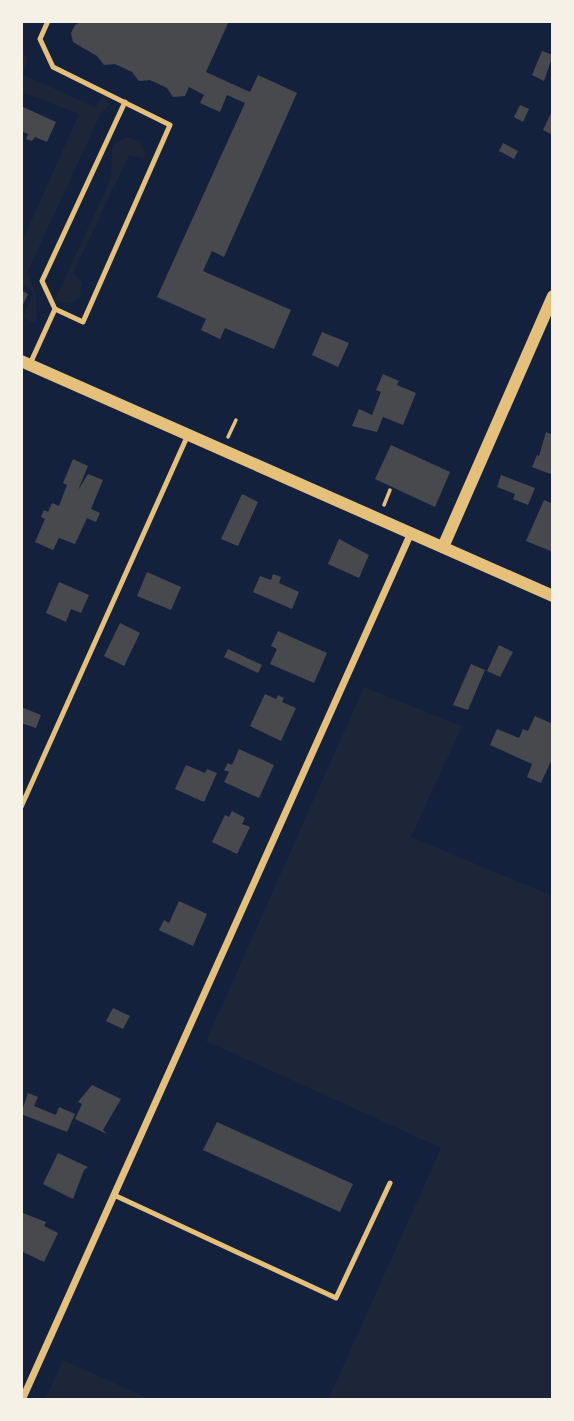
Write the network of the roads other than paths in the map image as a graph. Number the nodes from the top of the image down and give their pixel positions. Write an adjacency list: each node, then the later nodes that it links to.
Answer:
1 (48, 21): 2 (lane)
2 (125, 102): 4 (lane); 4 (lane)
3 (553, 296): 8 (street)
4 (55, 309): 5 (lane)
5 (25, 363): 6 (street)
6 (188, 434): 7 (street); 10 (lane)
7 (411, 533): 8 (street); 12 (street)
8 (443, 547): 9 (street)
9 (553, 596)
10 (21, 807)
11 (390, 1183): 12 (lane)
12 (114, 1195): 13 (street)
13 (22, 1400)

